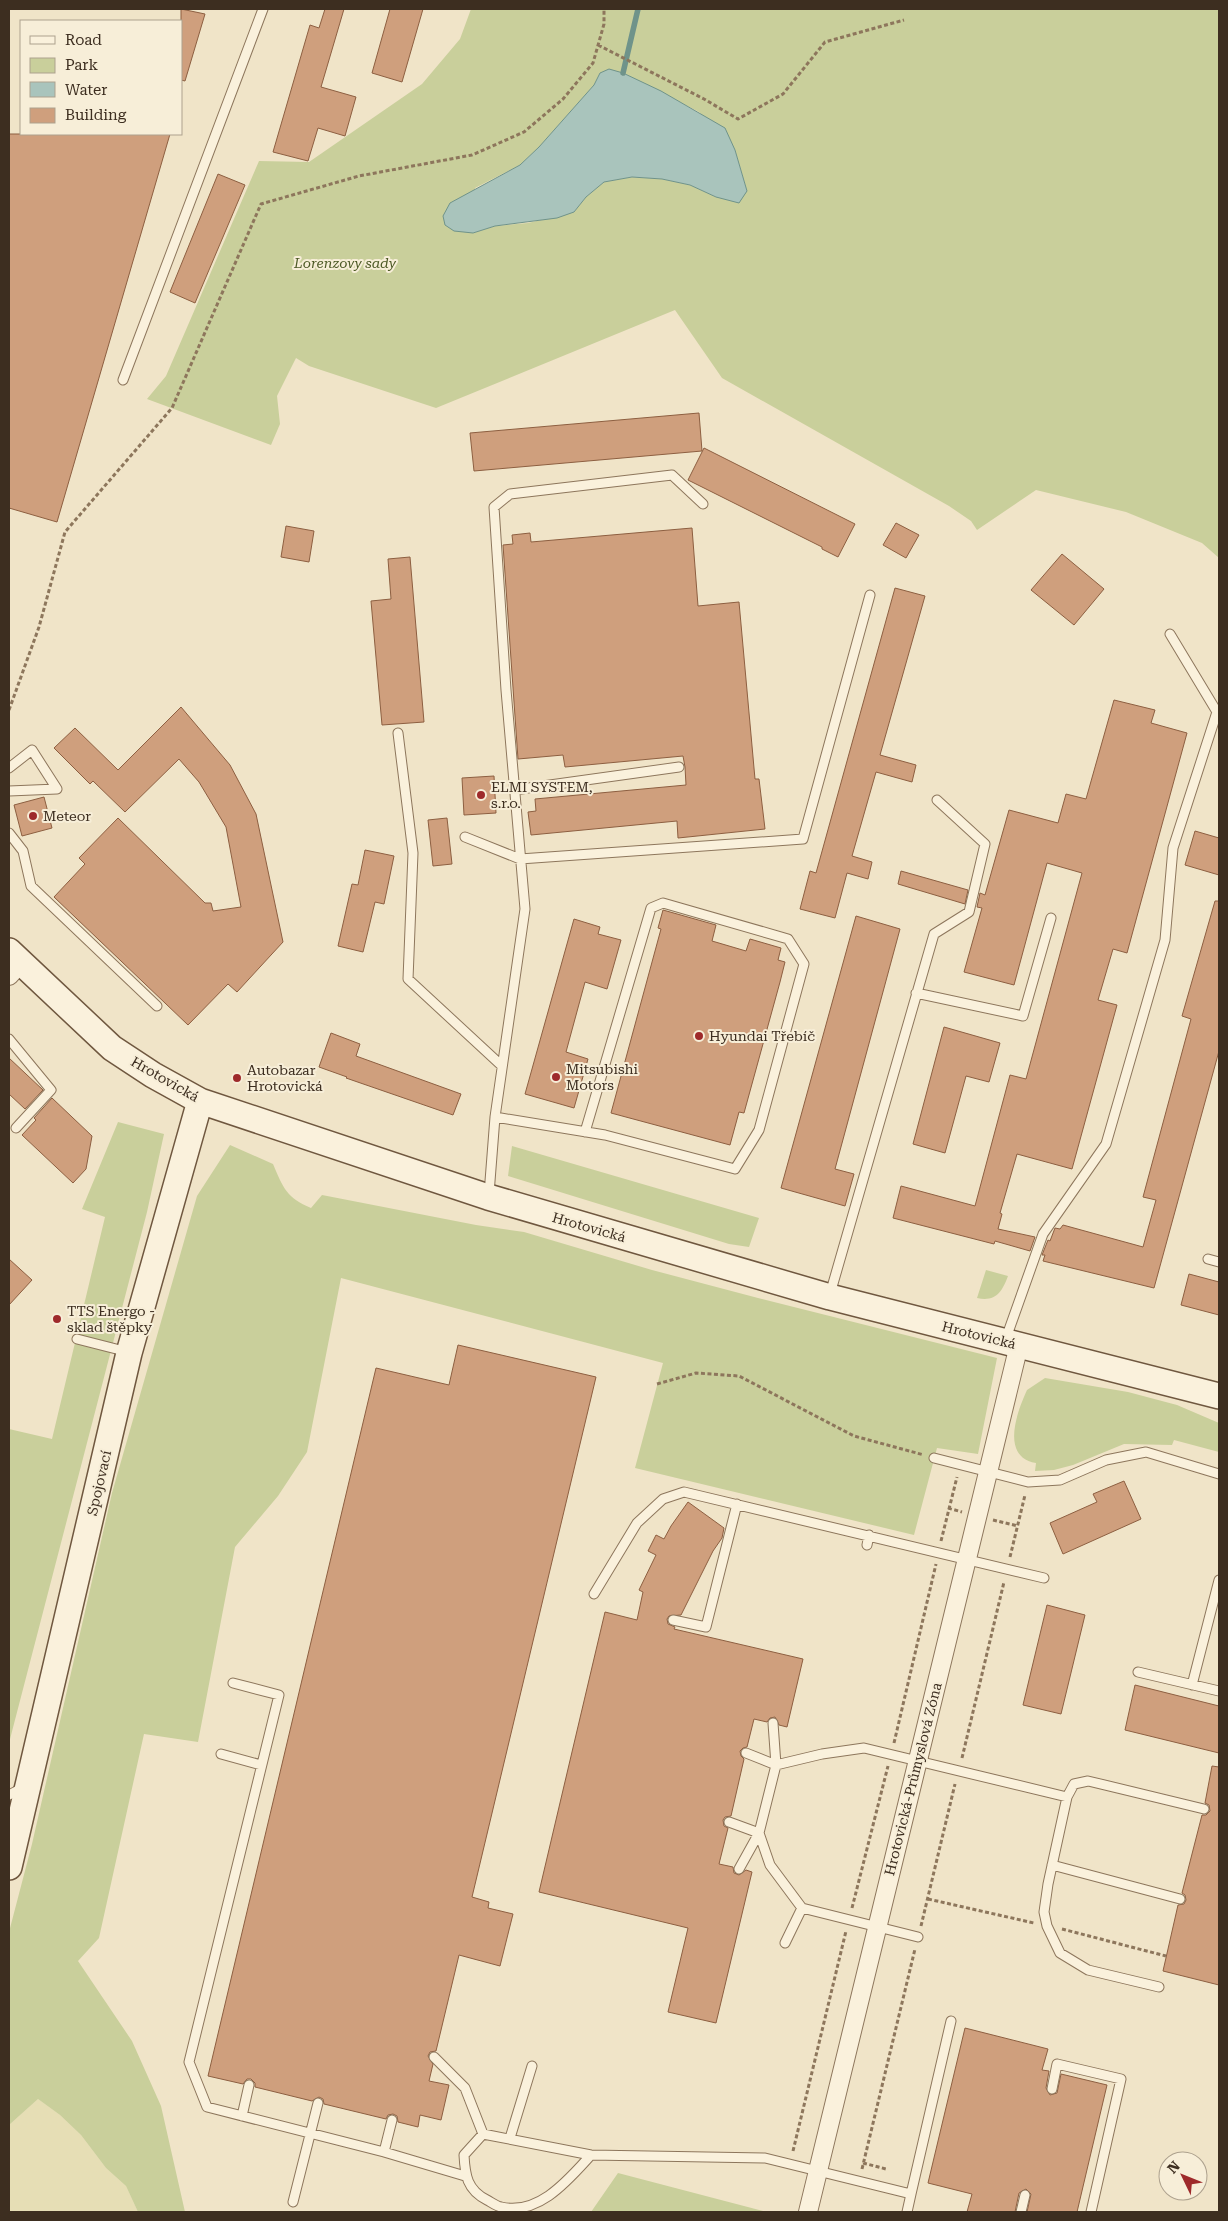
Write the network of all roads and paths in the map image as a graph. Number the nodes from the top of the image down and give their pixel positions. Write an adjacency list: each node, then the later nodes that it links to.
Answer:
1 (264, 9): 5 (lane)
2 (604, 9): 4 (path)
3 (904, 20): 4 (path)
4 (598, 45): 9 (path)
5 (123, 380)
6 (703, 504): 13 (lane)
7 (870, 595): 18 (lane)
8 (1170, 634): 34 (lane)
9 (9, 710)
10 (398, 733): 24 (lane)
11 (679, 767): 13 (lane)
12 (9, 768): 14 (lane)
13 (514, 790): 18 (lane)
14 (9, 791)
15 (938, 800): 21 (lane)
16 (9, 833): 22 (lane)
17 (465, 837): 18 (lane)
18 (520, 859): 24 (lane)
19 (1050, 918): 21 (lane)
20 (13, 963): 25 (main road, Hrotovická)
21 (916, 993): 32 (lane)
22 (158, 1006)
23 (9, 1039): 27 (lane)
24 (502, 1066): 26 (lane)
25 (200, 1101): 29 (main road, Hrotovická); 35 (main road, Spojovací)
26 (495, 1117): 28 (lane); 29 (lane)
27 (16, 1128)
28 (585, 1132): 28 (lane)
29 (488, 1197): 32 (main road, Hrotovická)
30 (1208, 1259): 31 (lane)
31 (1219, 1262)
32 (830, 1297): 34 (main road, Hrotovická)
33 (77, 1339): 35 (lane)
34 (1012, 1343): 37 (main road, Hrotovická); 40 (street, Hrotovická-Průmyslová Zóna)
35 (130, 1353): 65 (main road, Spojovací)
36 (657, 1384): 38 (path)
37 (1219, 1396)
38 (934, 1458): 39 (lane)
39 (960, 1464): 40 (lane); 46 (path)
40 (988, 1472): 42 (lane); 47 (street, Hrotovická-Průmyslová Zóna)
41 (1219, 1474): 42 (lane)
42 (1028, 1482): 48 (path)
43 (737, 1504): 44 (lane); 51 (lane); 52 (lane)
44 (869, 1535): 45 (lane); 46 (lane)
45 (868, 1545)
46 (939, 1552): 47 (lane); 60 (path)
47 (967, 1559): 48 (lane); 61 (street, Hrotovická-Průmyslová Zóna)
48 (1007, 1569): 49 (lane); 64 (path)
49 (1044, 1578)
50 (1219, 1580): 55 (lane)
51 (594, 1594)
52 (673, 1620)
53 (1138, 1672): 55 (lane)
54 (233, 1683): 62 (lane)
55 (1192, 1685): 56 (lane)
56 (1219, 1691)
57 (773, 1723): 63 (lane)
58 (746, 1753): 63 (lane)
59 (221, 1754): 62 (lane)
60 (891, 1755): 61 (lane); 63 (lane); 75 (path)
61 (918, 1761): 64 (lane); 76 (street, Hrotovická-Průmyslová Zóna)
62 (261, 1765): 86 (lane)
63 (776, 1766): 69 (lane)
64 (959, 1770): 66 (lane); 77 (path)
65 (19, 1790): 71 (main road, Spojovací)
66 (1066, 1796): 67 (lane); 70 (lane)
67 (1204, 1808)
68 (729, 1822): 69 (lane)
69 (759, 1833): 72 (lane); 74 (lane)
70 (1052, 1865): 73 (lane); 79 (lane)
71 (9, 1867)
72 (739, 1868)
73 (1180, 1899)
74 (802, 1908): 75 (lane); 78 (lane)
75 (849, 1918): 76 (lane); 94 (path)
76 (878, 1926): 77 (lane); 96 (street, Hrotovická-Průmyslová Zóna)
77 (918, 1936): 93 (path)
78 (785, 1943)
79 (1159, 1987)
80 (951, 2021): 99 (lane)
81 (434, 2057): 89 (lane)
82 (532, 2066): 90 (lane)
83 (249, 2086): 86 (lane)
84 (1052, 2089): 105 (lane)
85 (318, 2102): 88 (lane)
86 (242, 2116): 88 (lane)
87 (392, 2120): 91 (lane)
88 (310, 2133): 91 (lane); 101 (lane)
89 (483, 2134): 90 (lane); 97 (lane)
90 (510, 2138): 92 (lane)
91 (384, 2152): 97 (lane)
92 (592, 2155): 94 (lane); 97 (lane)
93 (863, 2163): 95 (path); 98 (path)
94 (790, 2165): 96 (lane)
95 (886, 2169)
96 (818, 2170): 98 (lane); 102 (street, Hrotovická-Průmyslová Zóna)
97 (465, 2176)
98 (859, 2181): 99 (lane)
99 (911, 2194): 103 (lane)
100 (1025, 2195): 104 (lane)
101 (292, 2202)
102 (808, 2212)
103 (907, 2212)
104 (1021, 2212)
105 (1091, 2212)

